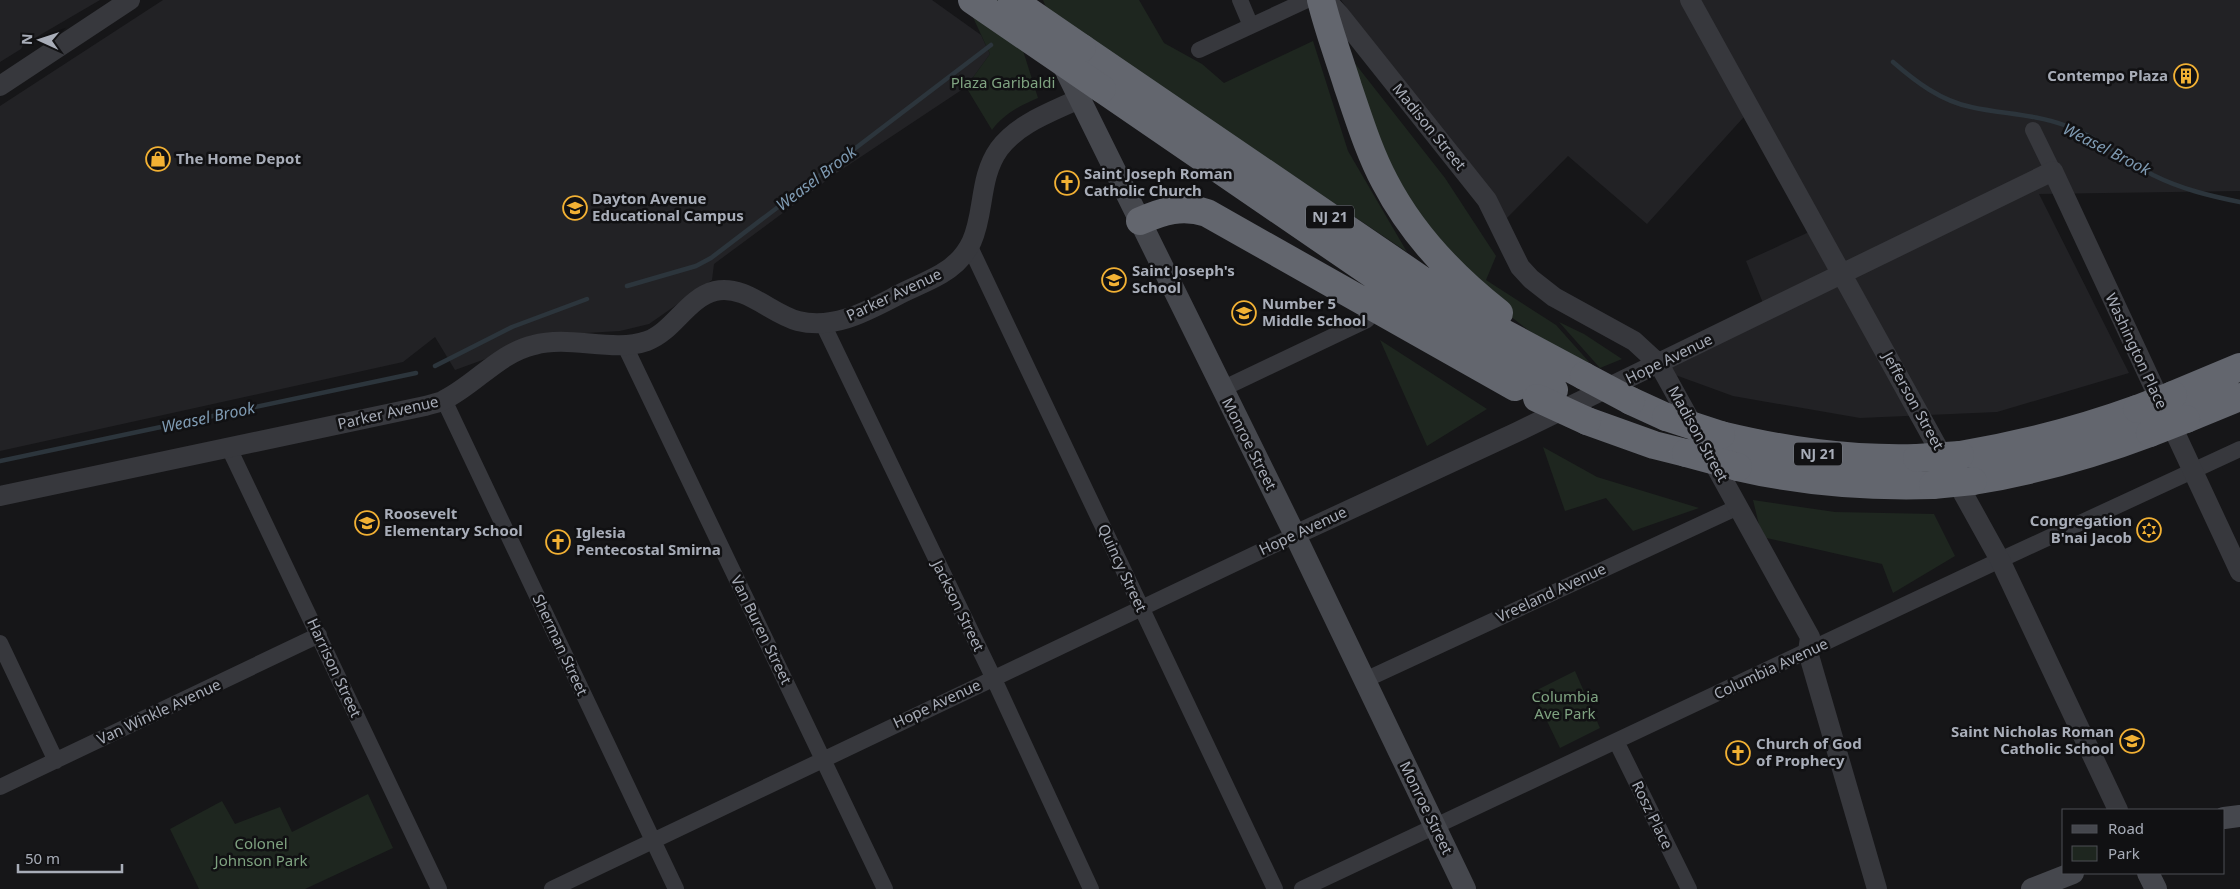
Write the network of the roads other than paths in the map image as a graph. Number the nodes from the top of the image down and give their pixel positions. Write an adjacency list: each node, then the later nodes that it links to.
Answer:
1 (130, 0): 12 (street)
2 (972, 0): 13 (highway, NJ 21, bridge)
3 (1012, 0): 24 (highway, NJ 21, bridge)
4 (1030, 0): 13 (main road, Monroe Street)
5 (1240, 0): 10 (street)
6 (1307, 0): 10 (street)
7 (1321, 0): 24 (highway)
8 (1326, 0): 22 (street, Madison Street)
9 (1690, 0): 18 (street, Jefferson Street)
10 (1251, 26): 11 (street)
11 (1199, 50)
12 (0, 86)
13 (1091, 94): 16 (main road, Monroe Street); 17 (street, Parker Avenue); 26 (highway, NJ 21)
14 (2033, 130): 15 (street, Washington Place)
15 (2053, 171): 18 (street, Hope Avenue); 31 (street, Washington Place)
16 (1140, 222): 25 (main road, Monroe Street); 26 (highway)
17 (970, 247): 20 (street, Parker Avenue); 37 (street, Quincy Street)
18 (1843, 274): 22 (street, Hope Avenue); 35 (street, Jefferson Street)
19 (1367, 320): 25 (street)
20 (823, 324): 21 (street, Parker Avenue); 41 (street, Jackson Street)
21 (624, 344): 28 (street, Parker Avenue); 44 (street, Van Buren Street)
22 (1659, 364): 33 (street, Madison Street); 34 (street, Hope Avenue)
23 (2240, 367): 24 (highway, NJ 21, bridge)
24 (1584, 376)
25 (1222, 389): 34 (main road, Monroe Street)
26 (1546, 394): 27 (highway, NJ 21, bridge)
27 (2240, 397)
28 (444, 400): 29 (street, Parker Avenue); 51 (street, Sherman Street)
29 (228, 446): 32 (street, Parker Avenue); 38 (street, Harrison Street)
30 (2240, 449): 31 (street, Columbia Avenue)
31 (2192, 472): 35 (street, Columbia Avenue); 36 (street, Washington Place)
32 (0, 496)
33 (1738, 507): 40 (street, Madison Street); 42 (street, Vreeland Avenue)
34 (1295, 535): 37 (street, Hope Avenue); 42 (main road, Monroe Street)
35 (2000, 560): 40 (street, Columbia Avenue); 47 (street, Jefferson Street)
36 (2240, 572)
37 (1140, 608): 41 (street, Hope Avenue); 59 (street, Quincy Street)
38 (319, 636): 45 (street, Van Winkle Avenue); 54 (street, Harrison Street)
39 (0, 644): 45 (street)
40 (1808, 652): 43 (street, Columbia Avenue); 63 (street, Madison Street)
41 (993, 677): 44 (street, Hope Avenue); 58 (street, Jackson Street)
42 (1364, 680): 50 (main road, Monroe Street)
43 (1616, 741): 50 (street, Columbia Avenue); 62 (street, Rosz Place)
44 (823, 758): 51 (street, Hope Avenue); 57 (street, Van Buren Street)
45 (56, 761): 46 (street, Van Winkle Avenue)
46 (0, 787)
47 (2118, 809)
48 (2240, 816): 49 (main road)
49 (2225, 818)
50 (1434, 826): 60 (street, Columbia Avenue); 61 (main road, Monroe Street)
51 (654, 841): 55 (street, Hope Avenue); 56 (street, Sherman Street)
52 (2070, 874): 64 (main road)
53 (2148, 874): 65 (main road)
54 (439, 889)
55 (552, 889)
56 (676, 889)
57 (885, 889)
58 (1091, 889)
59 (1275, 889)
60 (1302, 889)
61 (1465, 889)
62 (1689, 889)
63 (1877, 889)
64 (2032, 889)
65 (2156, 889)

